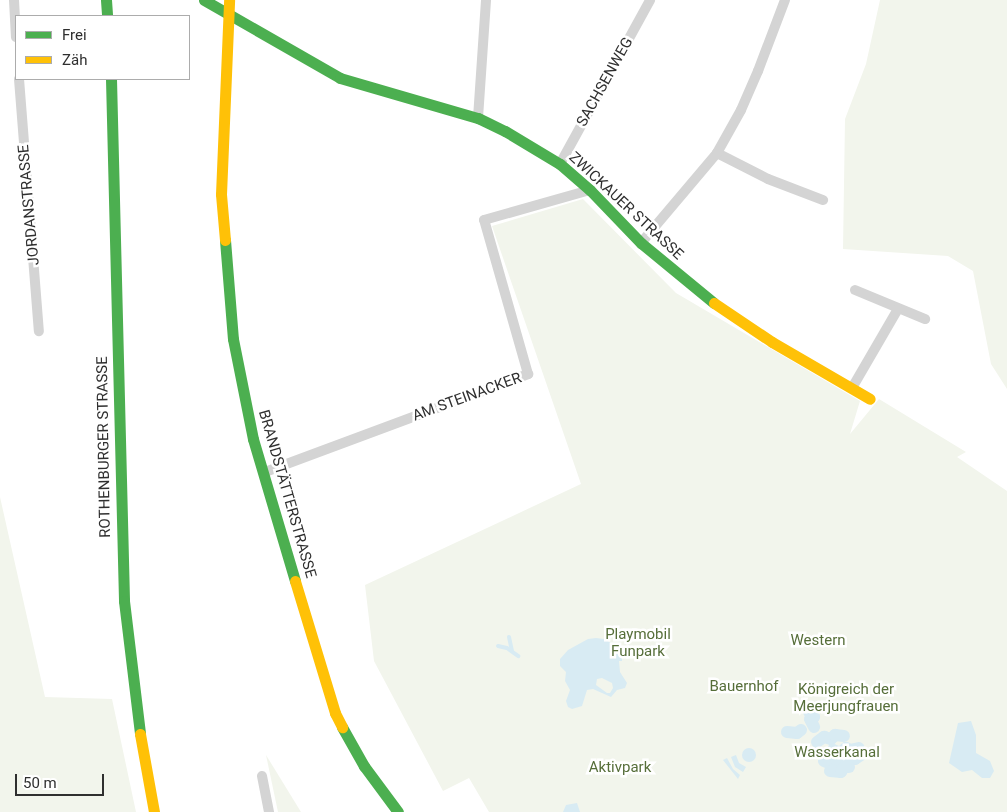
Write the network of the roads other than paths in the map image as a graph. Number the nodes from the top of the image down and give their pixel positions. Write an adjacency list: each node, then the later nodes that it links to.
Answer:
1 (14, 0): 10 (street)
2 (106, 0): 9 (street)
3 (204, 0): 8 (street, ZWICKAUER STRASSE)
4 (229, 0): 8 (street, BRANDSTÄTTERSTRASSE)
5 (486, 0): 13 (street)
6 (650, 0): 15 (street, SACHSENWEG)
7 (785, 0): 14 (street)
8 (228, 12): 13 (street, ZWICKAUER STRASSE); 25 (street, BRANDSTÄTTERSTRASSE)
9 (108, 15)
10 (15, 18)
11 (19, 80): 22 (street, JORDANSTRASSE)
12 (110, 80): 27 (street, ROTHENBURGER STRASSE)
13 (478, 118): 15 (street, ZWICKAUER STRASSE)
14 (717, 153): 17 (street); 18 (street)
15 (560, 164): 16 (street, ZWICKAUER STRASSE)
16 (590, 190): 18 (street, ZWICKAUER STRASSE); 25 (street, AM STEINACKER)
17 (823, 200)
18 (641, 243): 23 (street, ZWICKAUER STRASSE)
19 (855, 290): 20 (street)
20 (898, 309): 21 (street); 23 (street)
21 (925, 319)
22 (39, 331)
23 (852, 388): 24 (street, ZWICKAUER STRASSE)
24 (870, 399)
25 (265, 472): 29 (street, BRANDSTÄTTERSTRASSE)
26 (262, 776): 28 (street)
27 (154, 812)
28 (269, 812)
29 (398, 812)

